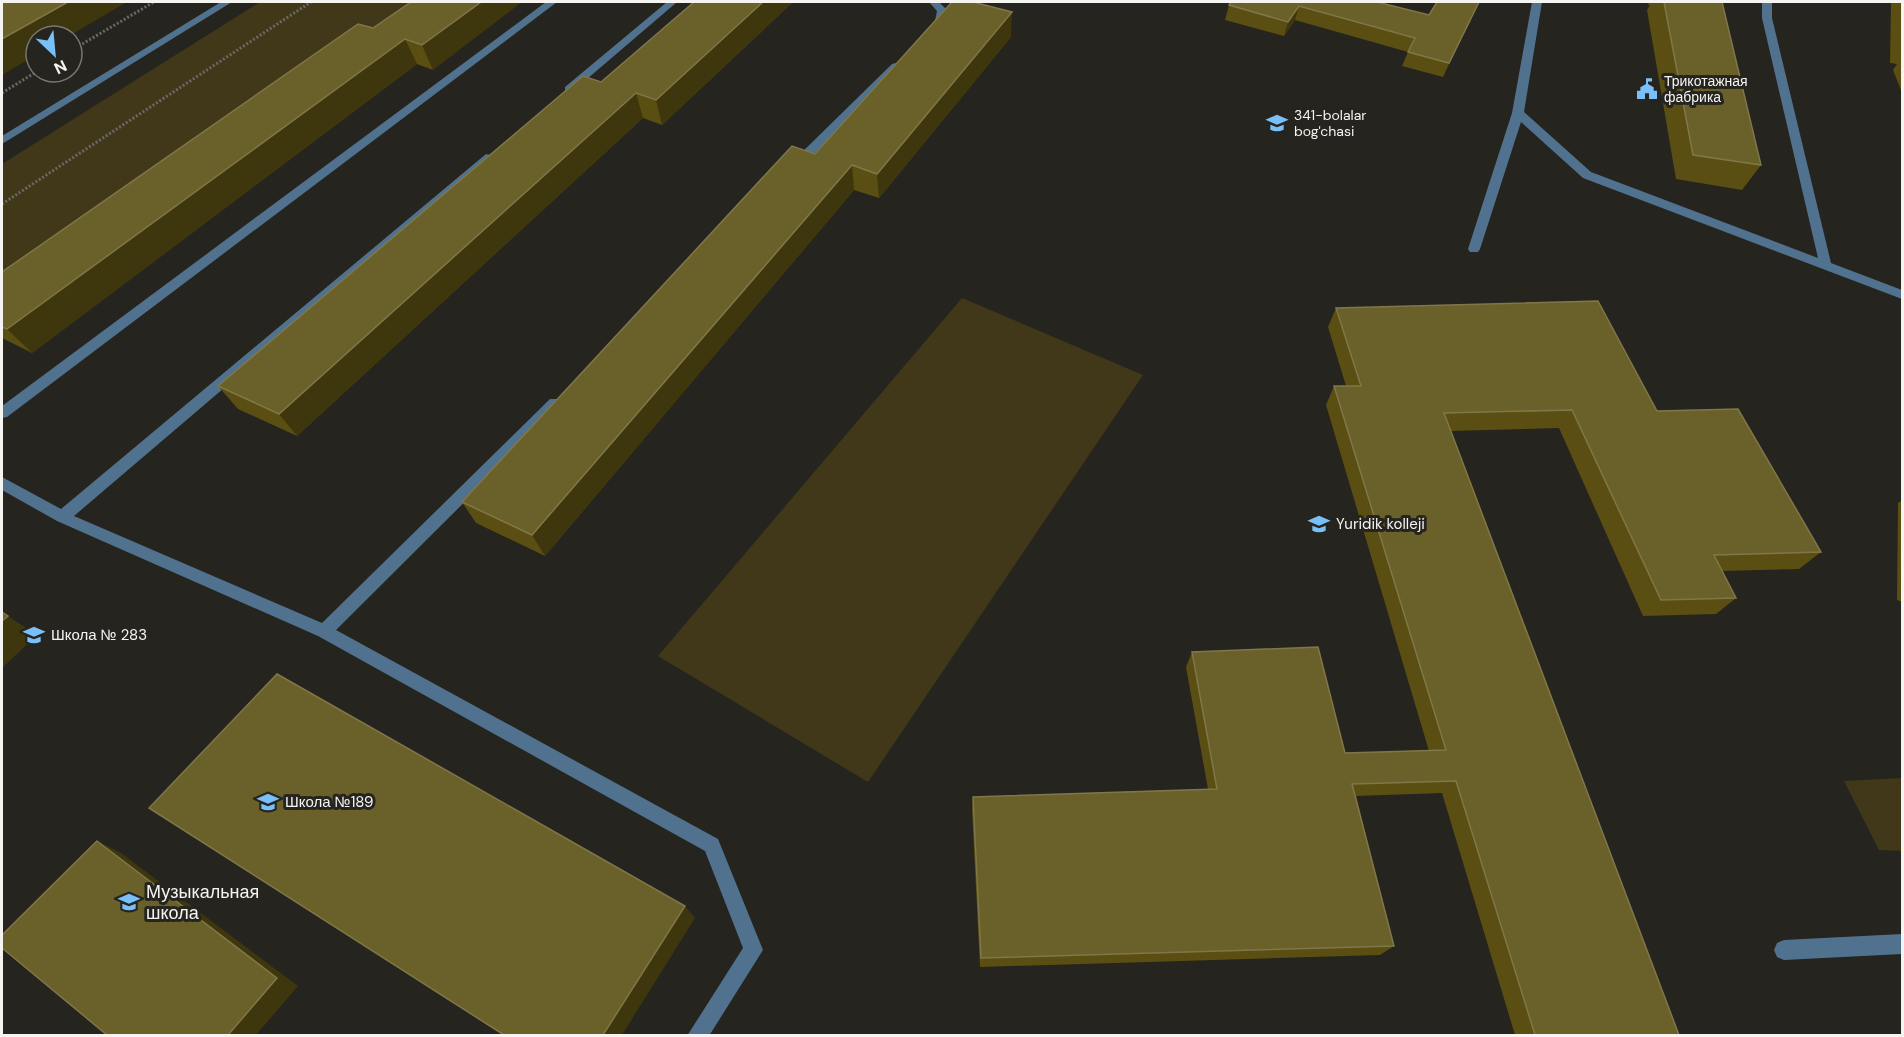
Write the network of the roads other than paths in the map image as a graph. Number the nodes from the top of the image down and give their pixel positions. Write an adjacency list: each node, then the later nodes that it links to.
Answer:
1 (227, 2): 11 (street)
2 (552, 2): 18 (street)
3 (672, 2): 9 (street)
4 (934, 2): 7 (street)
5 (1537, 2): 10 (street)
6 (1767, 2): 15 (street)
7 (923, 39)
8 (906, 56): 13 (street)
9 (562, 94)
10 (1518, 112): 14 (street); 15 (street)
11 (2, 141)
12 (499, 148): 20 (street)
13 (788, 172)
14 (1474, 249)
15 (1826, 267): 16 (street)
16 (1902, 294)
17 (569, 389): 21 (street)
18 (2, 412)
19 (2, 483): 20 (street)
20 (62, 517): 21 (street)
21 (324, 631): 24 (street)
22 (1902, 944): 23 (street)
23 (1784, 950)
24 (697, 1035)

